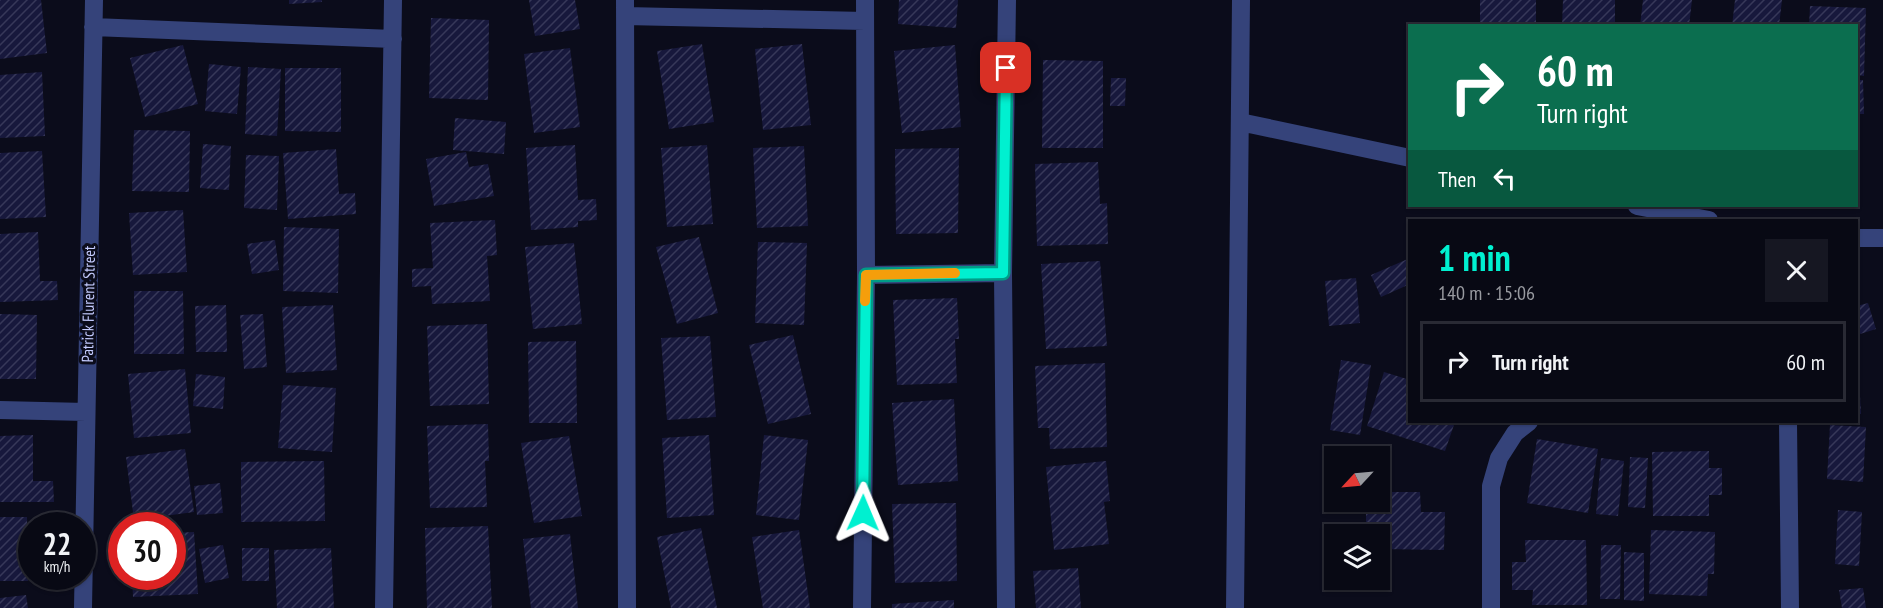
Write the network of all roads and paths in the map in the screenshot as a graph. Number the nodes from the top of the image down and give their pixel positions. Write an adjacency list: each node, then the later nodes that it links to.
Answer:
1 (94, 0): 8 (street, Patrick Flurent Street)
2 (393, 0): 9 (street)
3 (865, 0): 7 (street)
4 (1007, 0): 16 (street)
5 (1241, 0): 10 (street)
6 (625, 8): 7 (street); 24 (street)
7 (865, 21): 17 (street)
8 (93, 27): 9 (street); 19 (street, Patrick Flurent Street)
9 (393, 39): 23 (street)
10 (1240, 122): 11 (street); 27 (street)
11 (1408, 158)
12 (1642, 207): 13 (street)
13 (1703, 219)
14 (1858, 238): 15 (street)
15 (1883, 238)
16 (1003, 273): 17 (street); 26 (street)
17 (866, 275): 25 (street)
18 (0, 410): 19 (street)
19 (86, 412): 22 (street, Patrick Flurent Street)
20 (1528, 423): 28 (street)
21 (1788, 423): 29 (street)
22 (83, 608)
23 (384, 608)
24 (627, 608)
25 (862, 608)
26 (1006, 608)
27 (1235, 608)
28 (1491, 608)
29 (1790, 608)

